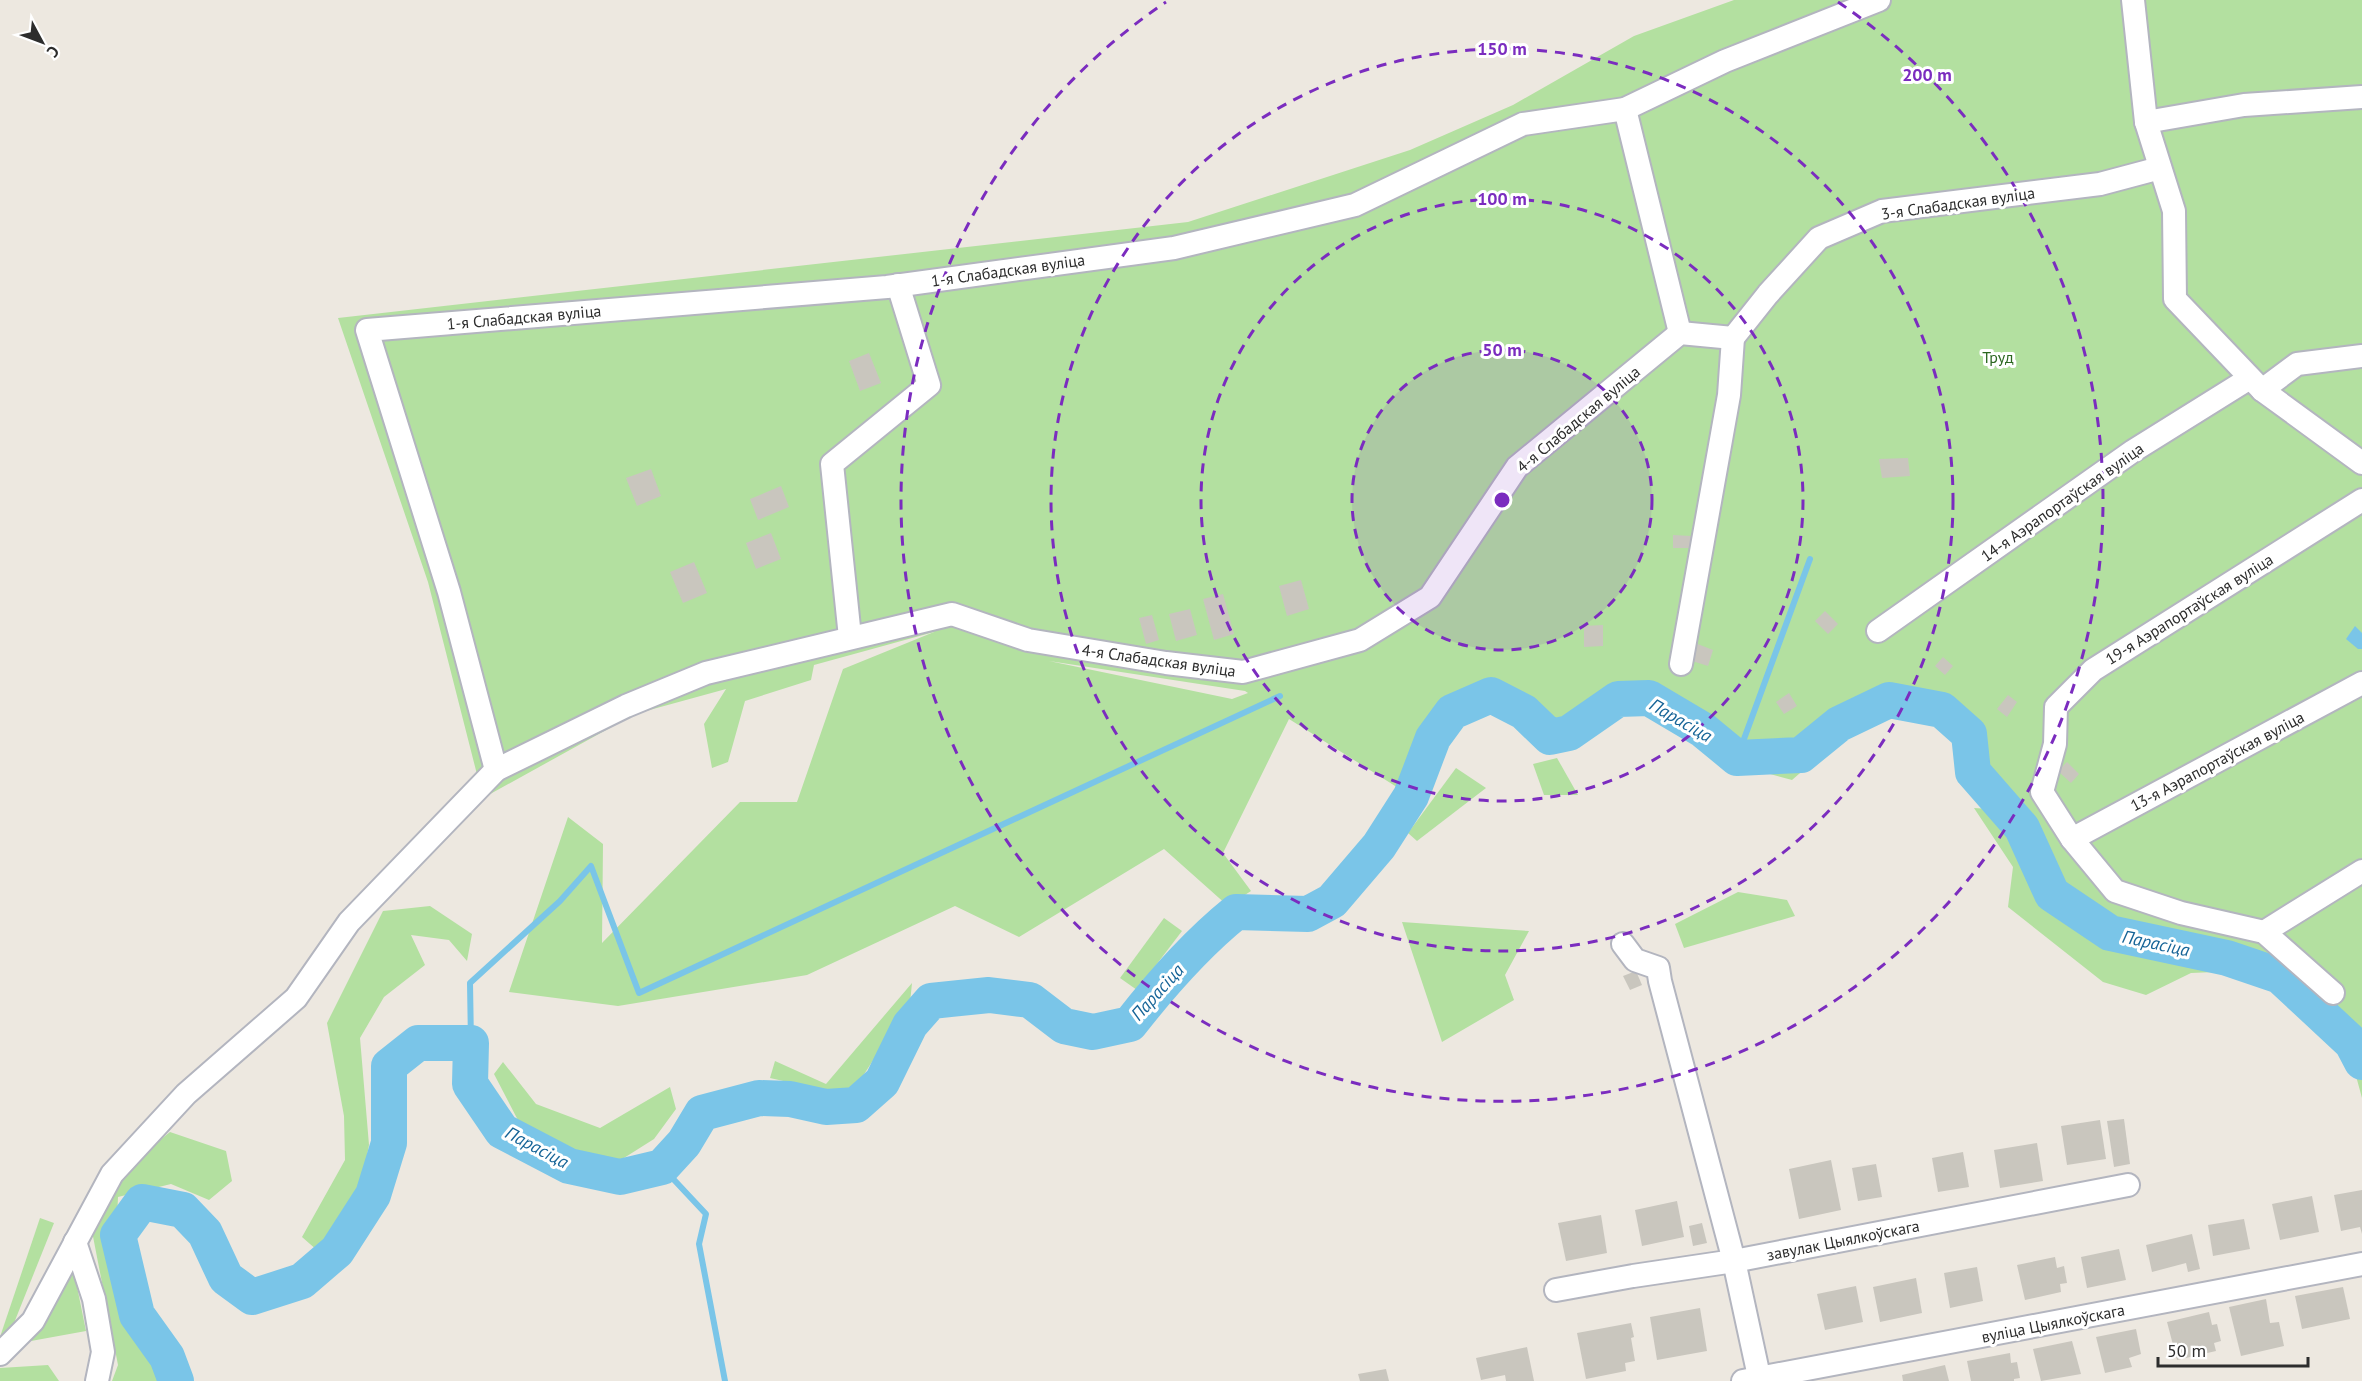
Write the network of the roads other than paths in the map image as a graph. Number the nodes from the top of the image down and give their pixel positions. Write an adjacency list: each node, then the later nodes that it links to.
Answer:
1 (1879, 0): 4 (street, 1-я Слабадская вуліца)
2 (2133, 0): 5 (street)
3 (2362, 98): 5 (street)
4 (1625, 110): 7 (street, 1-я Слабадская вуліца); 8 (street)
5 (2146, 122): 6 (street)
6 (2160, 168): 9 (street, 3-я Слабадская вуліца); 11 (street)
7 (898, 285): 15 (street); 18 (street, 1-я Слабадская вуліца)
8 (1680, 333): 9 (street); 15 (street, 4-я Слабадская вуліца)
9 (1732, 338): 16 (street)
10 (2362, 357): 11 (street, 14-я Аэрапортаўская вуліца)
11 (2256, 384): 12 (street); 14 (street, 14-я Аэрапортаўская вуліца)
12 (2362, 463)
13 (2362, 500): 19 (street, 19-я Аэрапортаўская вуліца)
14 (1878, 632)
15 (850, 637): 18 (street, 4-я Слабадская вуліца)
16 (1682, 664)
17 (2362, 683): 19 (street, 13-я Аэрапортаўская вуліца)
18 (496, 770): 25 (street, 4-я Слабадская вуліца)
19 (2072, 839): 21 (street, 19-я Аэрапортаўская вуліца)
20 (2362, 871): 21 (street)
21 (2264, 932): 23 (street)
22 (1623, 944): 26 (street)
23 (2333, 993)
24 (2128, 1185): 26 (street, завулак Цыялкоўскага)
25 (75, 1242): 29 (street, 4-я Слабадская вуліца); 31 (street)
26 (1734, 1261): 28 (street, завулак Цыялкоўскага); 30 (street)
27 (2362, 1264): 30 (street, вуліца Цыялкоўскага)
28 (1556, 1290)
29 (0, 1354)
30 (1754, 1380)
31 (97, 1381)

